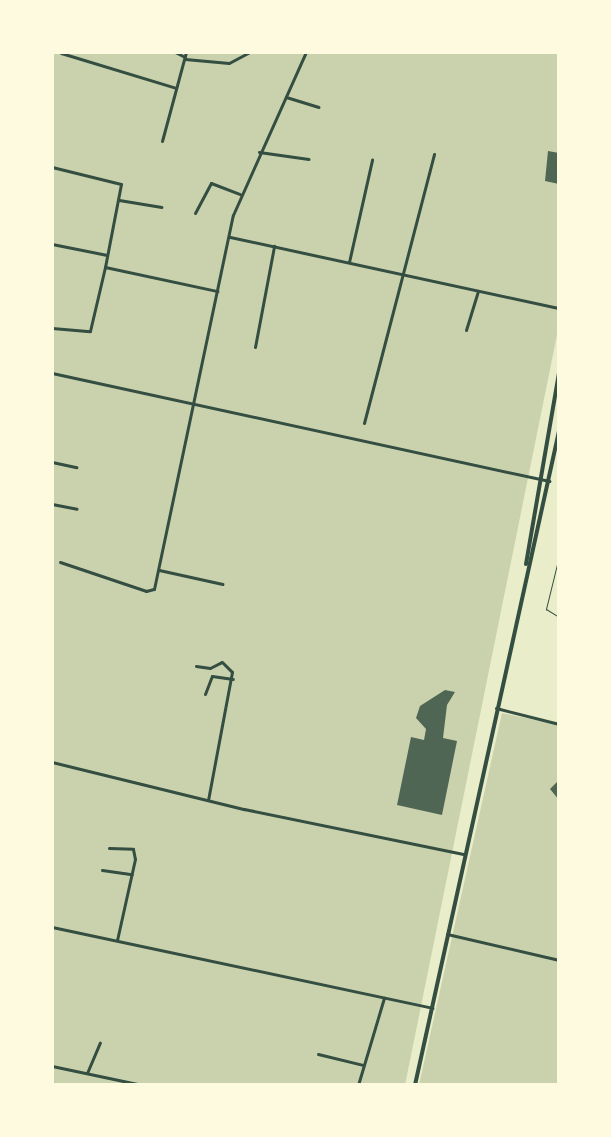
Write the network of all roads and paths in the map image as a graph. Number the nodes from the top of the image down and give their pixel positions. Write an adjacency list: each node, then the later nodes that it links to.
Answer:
1 (175, 52): 5 (street)
2 (250, 52): 5 (street)
3 (306, 52): 7 (street)
4 (61, 53): 6 (street)
5 (185, 56): 6 (street)
6 (176, 88): 9 (street)
7 (286, 97): 8 (street); 10 (street)
8 (319, 107)
9 (162, 141)
10 (259, 152): 12 (street); 15 (street)
11 (434, 154): 25 (street)
12 (309, 159)
13 (372, 160): 23 (street)
14 (52, 167): 16 (street)
15 (240, 194): 18 (street); 19 (street)
16 (119, 200): 17 (street); 22 (street)
17 (161, 207)
18 (195, 213)
19 (229, 236): 21 (street); 26 (street)
20 (52, 244): 22 (street)
21 (274, 246): 23 (street); 31 (street)
22 (107, 256): 24 (street)
23 (349, 262): 25 (street)
24 (105, 267): 26 (street); 29 (street)
25 (402, 273): 27 (street); 35 (street)
26 (217, 291): 34 (street)
27 (478, 291): 28 (street); 30 (street)
28 (559, 308)
29 (52, 328)
30 (466, 330)
31 (255, 347)
32 (52, 373): 34 (street)
33 (559, 373): 39 (main road)
34 (193, 403): 39 (street); 45 (street)
35 (364, 423)
36 (559, 431): 40 (main road)
37 (52, 462): 38 (street)
38 (76, 467)
39 (537, 478): 40 (street); 46 (main road)
40 (549, 481): 46 (main road)
41 (52, 504): 42 (street)
42 (77, 509)
43 (559, 556): 48 (path)
44 (60, 562): 45 (street)
45 (159, 570): 47 (street)
46 (525, 571): 52 (main road)
47 (222, 584)
48 (559, 617)
49 (196, 666): 50 (street)
50 (233, 679): 51 (street); 55 (street)
51 (205, 694)
52 (496, 708): 53 (street); 57 (main road)
53 (559, 724)
54 (52, 762): 55 (street)
55 (208, 800): 57 (street)
56 (109, 848): 59 (street)
57 (464, 854): 61 (main road)
58 (102, 870): 59 (street)
59 (132, 874): 62 (street)
60 (52, 927): 62 (street)
61 (447, 934): 63 (street); 65 (main road)
62 (117, 940): 64 (street)
63 (559, 960)
64 (384, 998): 65 (street); 68 (street)
65 (432, 1008): 73 (main road)
66 (100, 1043): 70 (street)
67 (318, 1054): 68 (street)
68 (363, 1065): 72 (street)
69 (52, 1066): 70 (street)
70 (87, 1073): 71 (street)
71 (142, 1085)
72 (358, 1085)
73 (415, 1085)

